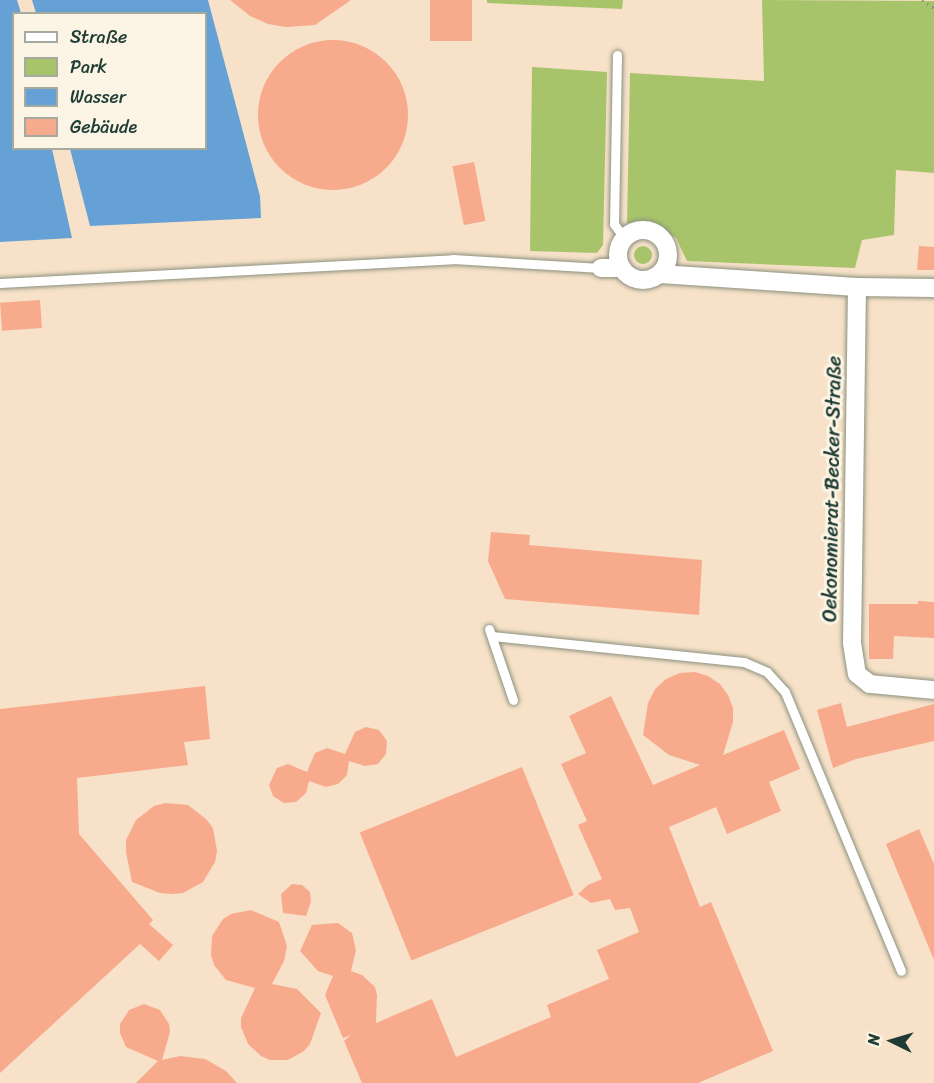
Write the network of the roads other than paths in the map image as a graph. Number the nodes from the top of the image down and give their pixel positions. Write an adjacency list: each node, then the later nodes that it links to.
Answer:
1 (617, 55): 2 (lane)
2 (624, 238): 4 (street); 5 (street)
3 (601, 268): 4 (street); 6 (lane)
4 (622, 268): 5 (street)
5 (660, 274): 7 (street)
6 (0, 283)
7 (857, 287): 8 (street); 9 (street, Oekonomierat-Becker-Straße)
8 (934, 288)
9 (934, 690)
10 (513, 700): 11 (lane)
11 (901, 971)

